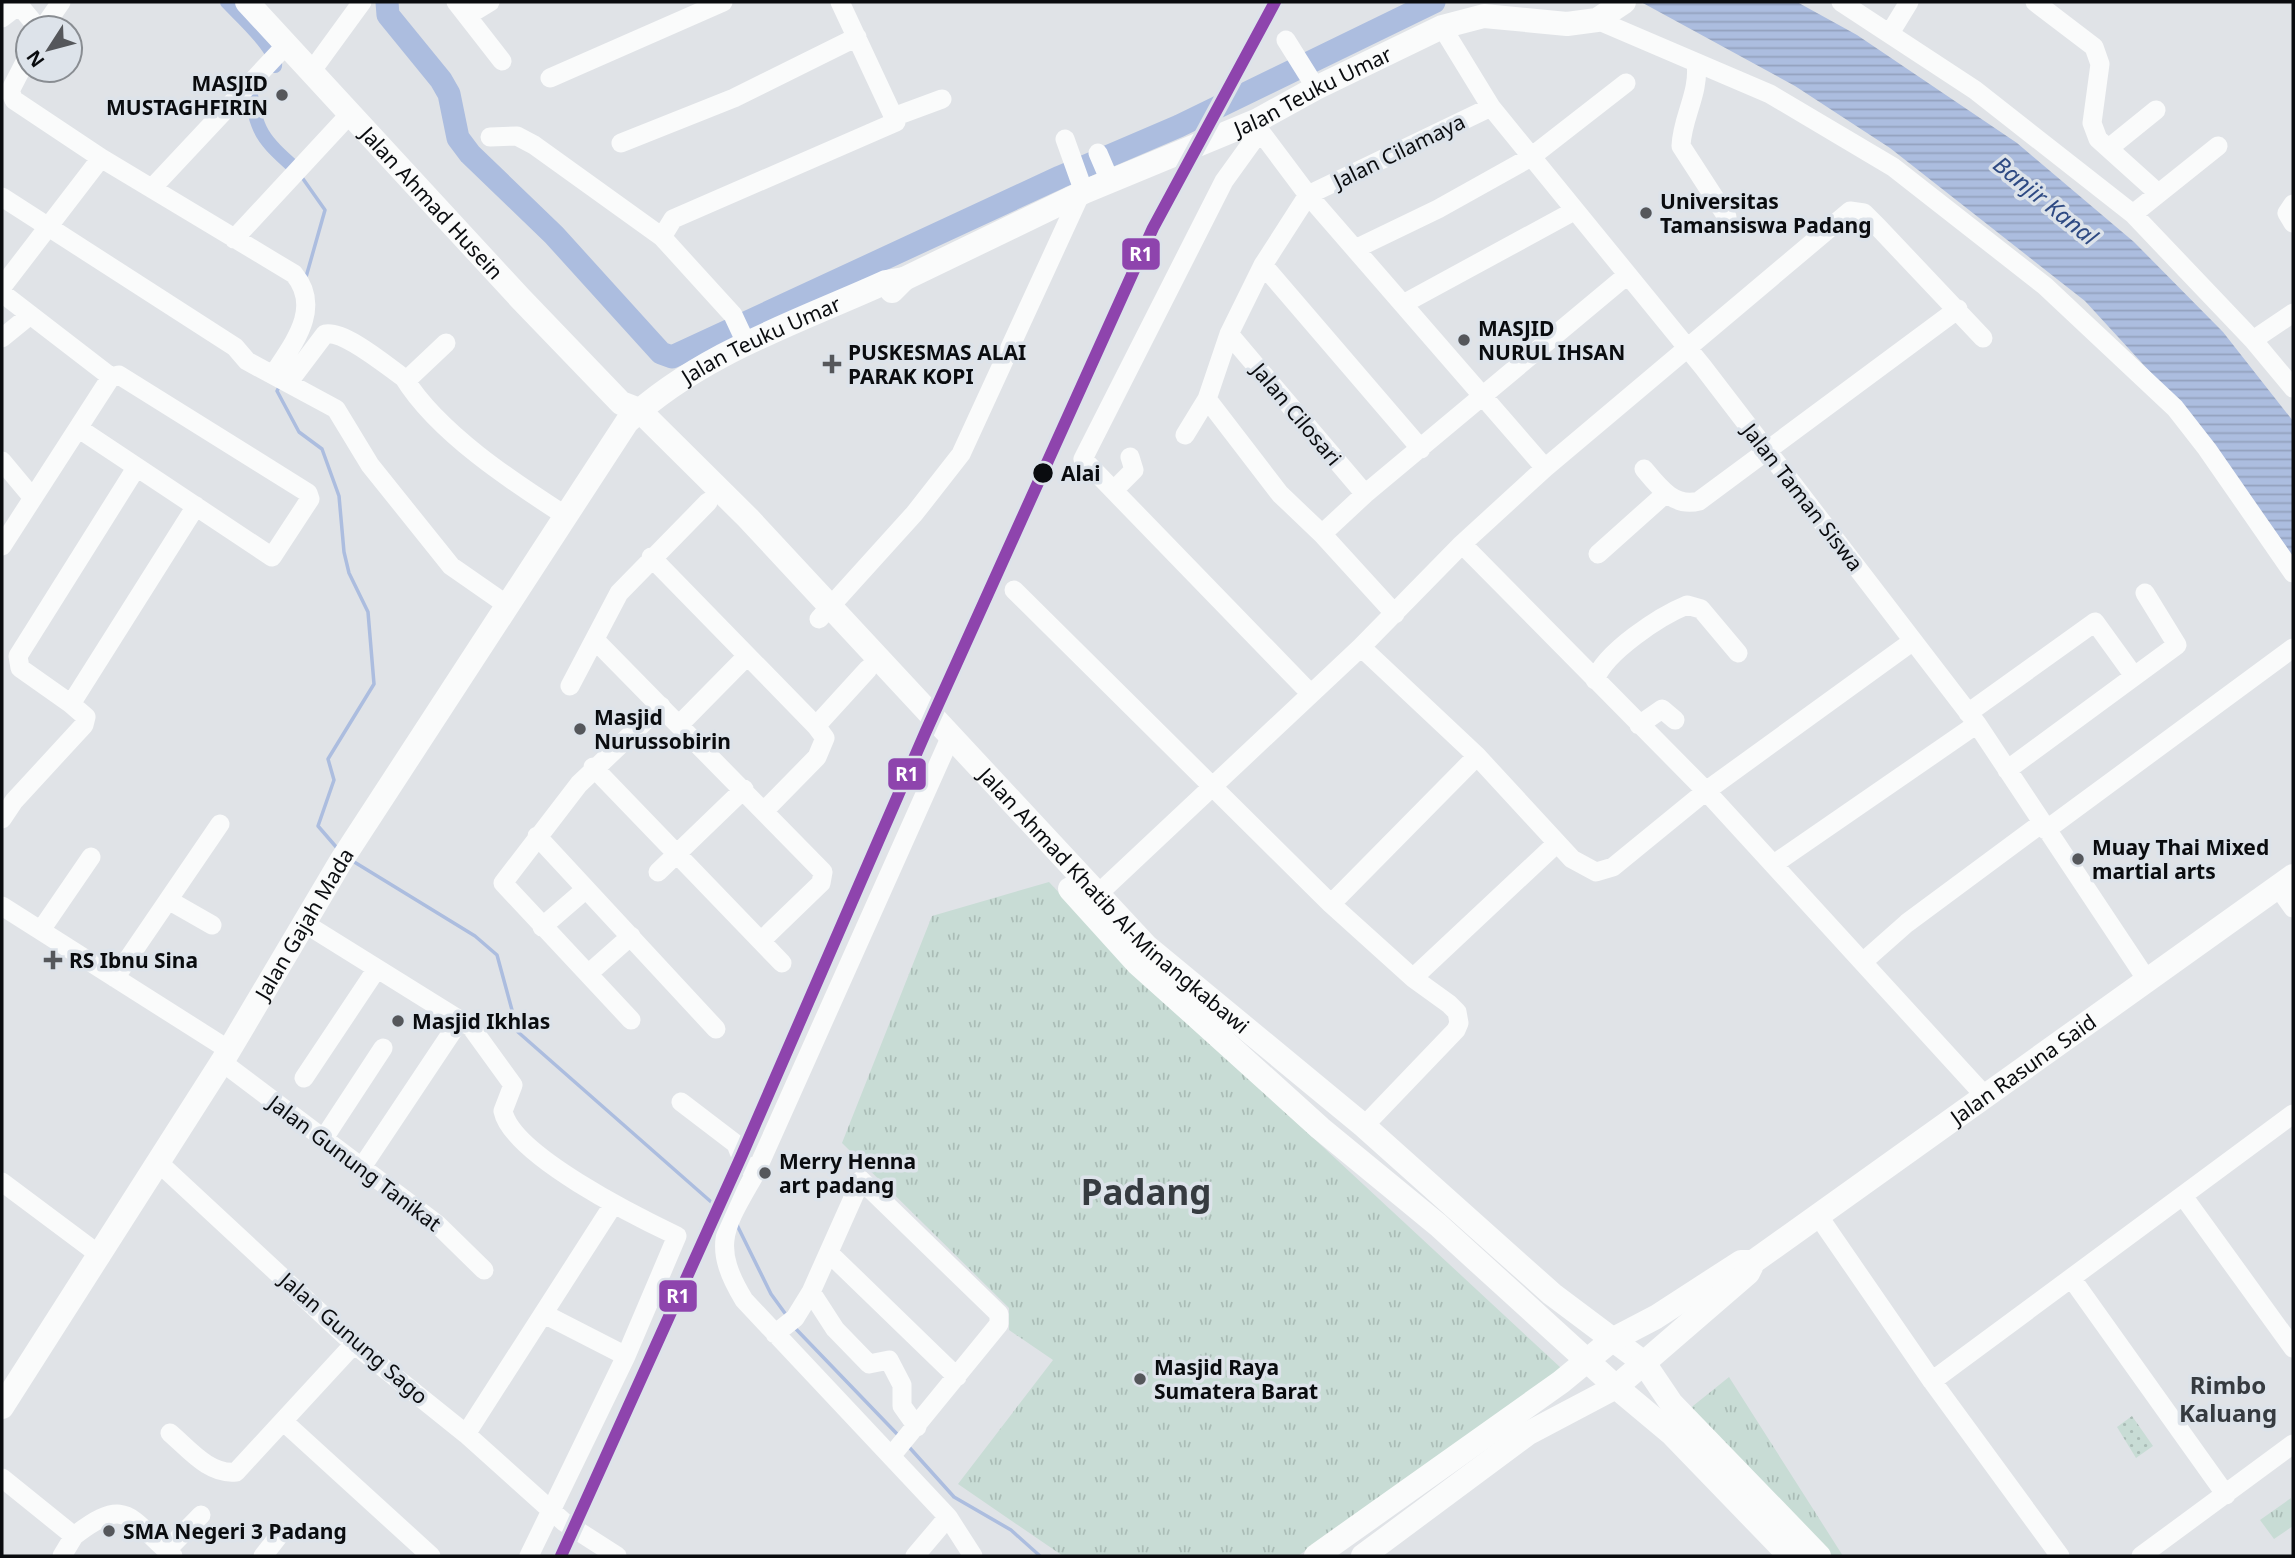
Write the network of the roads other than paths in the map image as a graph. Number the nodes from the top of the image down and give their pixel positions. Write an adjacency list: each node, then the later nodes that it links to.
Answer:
1 (247, 2): 18 (main road, Jalan Ahmad Husein)
2 (362, 2): 21 (street)
3 (491, 2): 9 (street)
4 (723, 2): 22 (street)
5 (840, 2): 16 (street)
6 (1841, 2): 15 (street)
7 (1909, 2): 15 (street)
8 (2035, 2): 36 (street)
9 (461, 9): 19 (street)
10 (1613, 9): 11 (main road, Jalan Teuku Umar); 20 (street)
11 (1527, 11): 14 (main road, Jalan Teuku Umar)
12 (28, 14): 13 (street)
13 (2, 18)
14 (1442, 27): 23 (main road, Jalan Teuku Umar); 27 (street, Jalan Taman Siswa)
15 (1890, 33): 46 (street)
16 (857, 37): 30 (street); 34 (street)
17 (1290, 45): 23 (street)
18 (282, 50): 21 (main road, Jalan Ahmad Husein); 39 (street)
19 (502, 61)
20 (1696, 63): 47 (street); 98 (street)
21 (311, 72): 29 (main road, Jalan Ahmad Husein)
22 (550, 78)
23 (1313, 83): 31 (main road, Jalan Teuku Umar)
24 (1626, 83): 37 (street)
25 (6, 97): 38 (street)
26 (942, 99): 30 (street)
27 (1491, 107): 37 (street, Jalan Taman Siswa); 42 (street, Jalan Cilamaya)
28 (2156, 110): 36 (street)
29 (349, 116): 51 (street); 75 (main road, Jalan Ahmad Husein)
30 (896, 117): 50 (street)
31 (1259, 126): 40 (main road, Jalan Teuku Umar); 42 (street); 85 (street)
32 (490, 137): 50 (street)
33 (1065, 139): 40 (street)
34 (621, 143)
35 (2218, 146): 41 (street)
36 (2109, 148): 41 (street)
37 (1531, 157): 45 (street, Jalan Taman Siswa); 52 (street)
38 (101, 158): 39 (street); 49 (street)
39 (153, 187): 51 (street)
40 (1081, 190): 55 (main road, Jalan Teuku Umar); 102 (street)
41 (2158, 193): 46 (street)
42 (1308, 195): 52 (street); 53 (street)
43 (2, 197): 49 (street)
44 (2293, 204): 48 (street)
45 (1574, 211): 54 (street, Jalan Taman Siswa); 58 (street)
46 (2133, 214): 65 (street)
47 (1727, 217)
48 (2293, 223)
49 (50, 226): 56 (street); 71 (street)
50 (662, 237): 66 (street)
51 (234, 239): 71 (street)
52 (1355, 248): 58 (street)
53 (1263, 265): 62 (street); 78 (street)
54 (1626, 276): 68 (street, Jalan Taman Siswa); 73 (street)
55 (904, 279): 66 (main road, Jalan Teuku Umar); 75 (main road, Jalan Teuku Umar)
56 (2, 287)
57 (2, 293): 61 (street)
58 (1404, 304): 73 (street)
59 (1958, 309): 64 (street); 68 (street); 79 (street)
60 (2293, 313): 65 (street)
61 (29, 316): 63 (street); 69 (street)
62 (1228, 334): 74 (street); 86 (street, Jalan Cilosari)
63 (2, 338)
64 (1983, 338)
65 (2253, 340): 72 (street)
66 (744, 341): 75 (main road, Jalan Teuku Umar)
67 (446, 342): 70 (street)
68 (1688, 348): 79 (street, Jalan Taman Siswa); 83 (street)
69 (111, 377): 77 (street); 90 (street)
70 (404, 378): 71 (street); 91 (street)
71 (281, 380): 101 (street)
72 (2293, 388)
73 (1483, 395): 78 (street); 83 (street)
74 (1207, 399): 76 (street); 93 (street)
75 (635, 418): 89 (main road, Jalan Ahmad Khatib Al-Minangkabawi); 91 (main road, Jalan Gajah Mada); 92 (main road, Jalan Ahmad Khatib Al-Minangkabawi)
76 (1186, 425)
77 (78, 428): 82 (street); 88 (street)
78 (1421, 449): 86 (street)
79 (1769, 452): 87 (street); 105 (street, Jalan Taman Siswa)
80 (1130, 457): 85 (street)
81 (2, 461): 88 (street)
82 (136, 468): 90 (street); 115 (street)
83 (1545, 468): 94 (street)
84 (1644, 469): 87 (street)
85 (1114, 490): 114 (street)
86 (1365, 494): 93 (street)
87 (1664, 495): 96 (street)
88 (32, 497): 95 (street)
89 (708, 502): 92 (main road, Jalan Ahmad Khatib Al-Minangkabawi); 97 (street)
90 (196, 506): 115 (street)
91 (566, 516): 101 (main road, Jalan Gajah Mada)
92 (742, 524): 102 (main road, Jalan Ahmad Khatib Al-Minangkabawi)
93 (1322, 534): 103 (street)
94 (1462, 544): 103 (street); 112 (street)
95 (2, 546)
96 (1598, 554)
97 (650, 557): 104 (street); 109 (street)
98 (2293, 573)
99 (1014, 590): 126 (street)
100 (2145, 593): 111 (street)
101 (508, 605): 147 (main road, Jalan Gajah Mada)
102 (825, 613): 110 (main road, Jalan Ahmad Khatib Al-Minangkabawi); 122 (main road, Jalan Ahmad Khatib Al-Minangkabawi)
103 (1395, 614): 106 (street)
104 (596, 641): 113 (street); 116 (street)
105 (1913, 641): 117 (street, Jalan Taman Siswa); 128 (street)
106 (1361, 647): 114 (street); 123 (street)
107 (2293, 648): 133 (street)
108 (1738, 653): 112 (street)
109 (746, 657): 119 (street); 121 (street)
110 (868, 669): 121 (street); 122 (main road, Jalan Ahmad Khatib Al-Minangkabawi)
111 (2134, 676): 117 (street); 125 (street)
112 (1595, 680): 120 (street)
113 (570, 686)
114 (1311, 694): 126 (street)
115 (71, 704): 129 (street)
116 (661, 706): 119 (street); 124 (street)
117 (1972, 719): 125 (street, Jalan Taman Siswa); 138 (street)
118 (1675, 720): 120 (street)
119 (680, 724): 127 (street)
120 (1639, 724): 128 (street)
121 (816, 726): 130 (street)
122 (948, 743): 142 (main road, Jalan Ahmad Khatib Al-Minangkabawi); 160 (main road, Jalan Ahmad Khatib Al-Minangkabawi); 174 (street)
123 (1477, 756): 135 (street); 144 (street)
124 (593, 768): 134 (street); 136 (street)
125 (2007, 770): 133 (street, Jalan Taman Siswa)
126 (1212, 786): 142 (street); 144 (street)
127 (744, 789): 130 (street); 136 (street)
128 (1706, 791): 135 (street); 138 (street)
129 (8, 796): 131 (street)
130 (765, 810): 152 (street)
131 (2, 819)
132 (220, 824): 143 (street)
133 (2044, 826): 153 (street); 159 (street, Jalan Taman Siswa)
134 (537, 836): 141 (street); 149 (street)
135 (1557, 843): 158 (street)
136 (677, 855): 139 (street); 152 (street)
137 (91, 857): 150 (street)
138 (1774, 864): 153 (street)
139 (659, 872)
140 (2286, 882): 146 (street); 159 (main road, Jalan Rasuna Said)
141 (586, 889): 149 (street); 151 (street)
142 (1098, 894): 160 (main road, Jalan Ahmad Khatib Al-Minangkabawi)
143 (170, 901): 148 (street); 157 (street)
144 (1331, 904): 158 (street)
145 (2, 906): 150 (street, Jalan Gunung Tanikat)
146 (2293, 908)
147 (304, 923): 155 (street); 165 (main road, Jalan Gajah Mada)
148 (212, 925)
149 (542, 927): 156 (street)
150 (41, 930): 157 (street, Jalan Gunung Tanikat)
151 (631, 936): 156 (street); 163 (street)
152 (761, 941): 154 (street)
153 (1864, 961): 167 (street)
154 (782, 963)
155 (376, 970): 161 (street); 166 (street)
156 (588, 974): 162 (street)
157 (115, 978): 165 (street, Jalan Gunung Tanikat)
158 (1413, 978): 170 (street)
159 (2147, 980): 167 (main road, Jalan Rasuna Said)
160 (1213, 1016): 170 (main road, Jalan Ahmad Khatib Al-Minangkabawi); 191 (main road, Jalan Ahmad Khatib Al-Minangkabawi)
161 (460, 1020): 173 (street); 177 (street)
162 (631, 1020)
163 (716, 1029)
164 (383, 1048): 171 (street)
165 (225, 1056): 171 (street, Jalan Gunung Tanikat); 172 (main road, Jalan Gajah Mada)
166 (303, 1078)
167 (1985, 1096): 178 (main road, Jalan Rasuna Said)
168 (681, 1102): 174 (street)
169 (2293, 1114): 176 (street)
170 (1364, 1126): 187 (main road, Jalan Ahmad Khatib Al-Minangkabawi)
171 (324, 1138): 173 (street, Jalan Gunung Tanikat)
172 (159, 1163): 180 (main road, Jalan Gajah Mada); 188 (street, Jalan Gunung Sago)
173 (362, 1167): 182 (street, Jalan Gunung Tanikat)
174 (755, 1174): 186 (street)
175 (2, 1182): 180 (street)
176 (2183, 1196): 183 (street); 189 (street)
177 (613, 1205): 185 (street); 190 (street)
178 (1819, 1217): 181 (main road, Jalan Rasuna Said); 194 (street)
179 (829, 1253): 184 (street); 193 (street); 193 (street)
180 (101, 1256): 197 (main road, Jalan Gajah Mada)
181 (1753, 1262): 187 (main road); 192 (main road)
182 (484, 1270)
183 (2072, 1279): 194 (street); 204 (street)
184 (811, 1292): 186 (street); 201 (street)
185 (544, 1314): 190 (street); 200 (street)
186 (785, 1326): 201 (street)
187 (1612, 1340): 191 (main road); 192 (main road, Jalan Ahmad Khatib Al-Minangkabawi)
188 (354, 1344): 198 (street); 200 (street, Jalan Gunung Sago)
189 (2293, 1348)
190 (626, 1356): 205 (street)
191 (1586, 1360): 195 (main road, Jalan Ahmad Khatib Al-Minangkabawi); 218 (main road)
192 (1643, 1363): 195 (main road); 196 (main road)
193 (957, 1377): 201 (street)
194 (1932, 1381): 222 (street)
195 (1616, 1387): 196 (main road, Jalan Ahmad Khatib Al-Minangkabawi); 219 (main road)
196 (1653, 1400): 220 (main road); 221 (main road)
197 (2, 1407)
198 (284, 1422): 199 (street); 213 (street)
199 (170, 1433)
200 (466, 1434): 205 (street, Jalan Gunung Sago)
201 (905, 1441): 207 (street)
202 (2293, 1444): 204 (street)
203 (2, 1478): 209 (street)
204 (2226, 1496): 223 (street)
205 (551, 1509): 214 (street); 215 (street, Jalan Gunung Sago)
206 (201, 1515): 210 (street)
207 (948, 1517): 216 (street); 217 (street)
208 (281, 1533): 212 (street)
209 (74, 1536): 210 (street); 211 (street)
210 (170, 1553)
211 (62, 1556)
212 (263, 1556)
213 (431, 1556)
214 (528, 1556)
215 (617, 1556)
216 (915, 1556)
217 (973, 1556)
218 (1316, 1556)
219 (1363, 1556)
220 (1790, 1556)
221 (1819, 1556)
222 (2060, 1556)
223 (2140, 1556)

